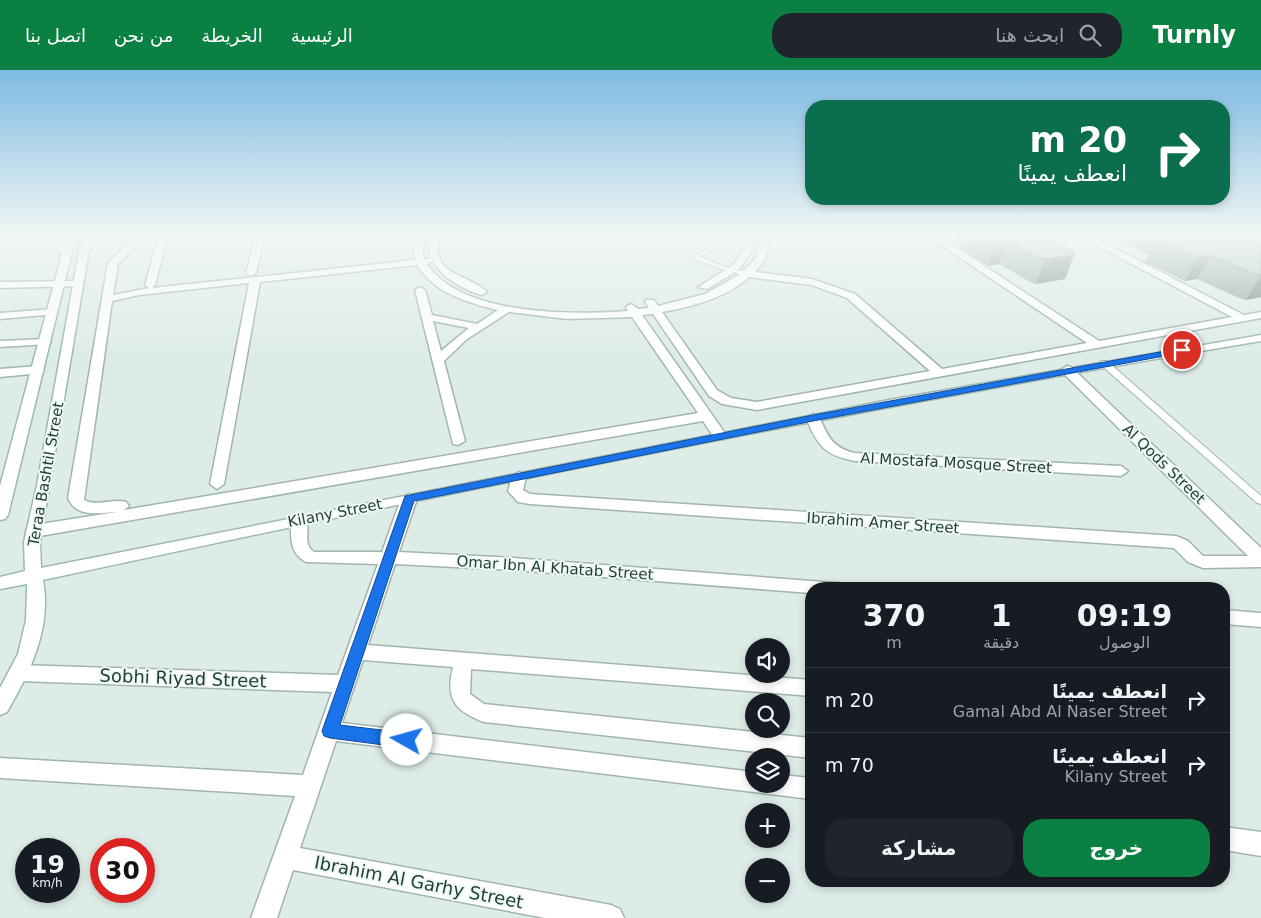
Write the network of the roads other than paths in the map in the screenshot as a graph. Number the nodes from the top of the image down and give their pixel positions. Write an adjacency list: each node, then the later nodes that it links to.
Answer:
1 (61, 275): 14 (street, Teraa Bashtil Street)
2 (79, 275): 15 (street, Teraa Bashtil Street)
3 (111, 275): 19 (street)
4 (153, 275): 16 (street)
5 (266, 275): 13 (street)
6 (430, 275): 21 (street)
7 (448, 275): 22 (street)
8 (726, 275): 20 (street)
9 (747, 275): 20 (street)
10 (752, 275): 37 (street)
11 (990, 275): 32 (street)
12 (1158, 275): 27 (street)
13 (253, 276): 16 (street); 19 (street); 46 (street)
14 (59, 284): 15 (street); 17 (street); 23 (street, Teraa Bashtil Street)
15 (77, 284): 52 (street, Teraa Bashtil Street)
16 (150, 285): 19 (street)
17 (2, 287)
18 (420, 290): 26 (street)
19 (108, 293): 47 (street)
20 (652, 306): 22 (street); 37 (street)
21 (507, 309): 22 (street); 28 (street)
22 (633, 309): 39 (street)
23 (52, 312): 25 (street); 30 (street, Teraa Bashtil Street)
24 (1261, 315): 27 (street)
25 (0, 316)
26 (427, 318): 28 (street); 33 (street)
27 (1242, 318): 32 (street)
28 (477, 327): 33 (street)
29 (1261, 338): 34 (street, Kilany Street)
30 (45, 342): 31 (street); 35 (street, Teraa Bashtil Street)
31 (0, 344)
32 (1096, 344): 37 (street)
33 (438, 360): 42 (street)
34 (1104, 363): 36 (street, Kilany Street); 49 (lane)
35 (38, 370): 38 (street); 44 (street, Teraa Bashtil Street)
36 (1067, 370): 40 (street, Kilany Street); 54 (street, Al Qods Street)
37 (938, 372)
38 (0, 373)
39 (706, 416): 41 (street); 52 (street)
40 (813, 418): 41 (street, Kilany Street); 43 (street, Al Mostafa Mosque Street)
41 (720, 436): 45 (street, Kilany Street)
42 (458, 441)
43 (1121, 471)
44 (5, 475): 50 (street, Teraa Bashtil Street)
45 (519, 477): 48 (street, Kilany Street); 54 (street, Ibrahim Amer Street)
46 (217, 484)
47 (162, 499)
48 (409, 499): 51 (street, Kilany Street); 53 (street)
49 (1261, 500)
50 (0, 515)
51 (299, 520): 53 (street, Omar Ibn Al Khatab Street); 55 (street, Kilany Street)
52 (34, 531): 55 (street, Teraa Bashtil Street)
53 (390, 558): 57 (street, Omar Ibn Al Khatab Street); 60 (street)
54 (1261, 560)
55 (33, 576): 56 (street, Kilany Street); 62 (street, Teraa Bashtil Street)
56 (0, 583)
57 (805, 586)
58 (1230, 617): 59 (street)
59 (1261, 620)
60 (357, 652): 61 (street); 63 (street)
61 (464, 660): 64 (street); 67 (street)
62 (19, 673): 63 (street, Sobhi Riyad Street); 65 (street, Teraa Bashtil Street)
63 (346, 684): 66 (street)
64 (805, 688)
65 (0, 706)
66 (330, 731): 69 (street); 70 (street)
67 (805, 747)
68 (0, 768): 70 (street)
69 (745, 781)
70 (310, 786): 75 (street)
71 (790, 787): 72 (street)
72 (805, 788)
73 (1230, 840): 74 (street)
74 (1261, 844)
75 (286, 857): 76 (street); 77 (street, Ibrahim Al Garhy Street)
76 (264, 918)
77 (611, 918)

